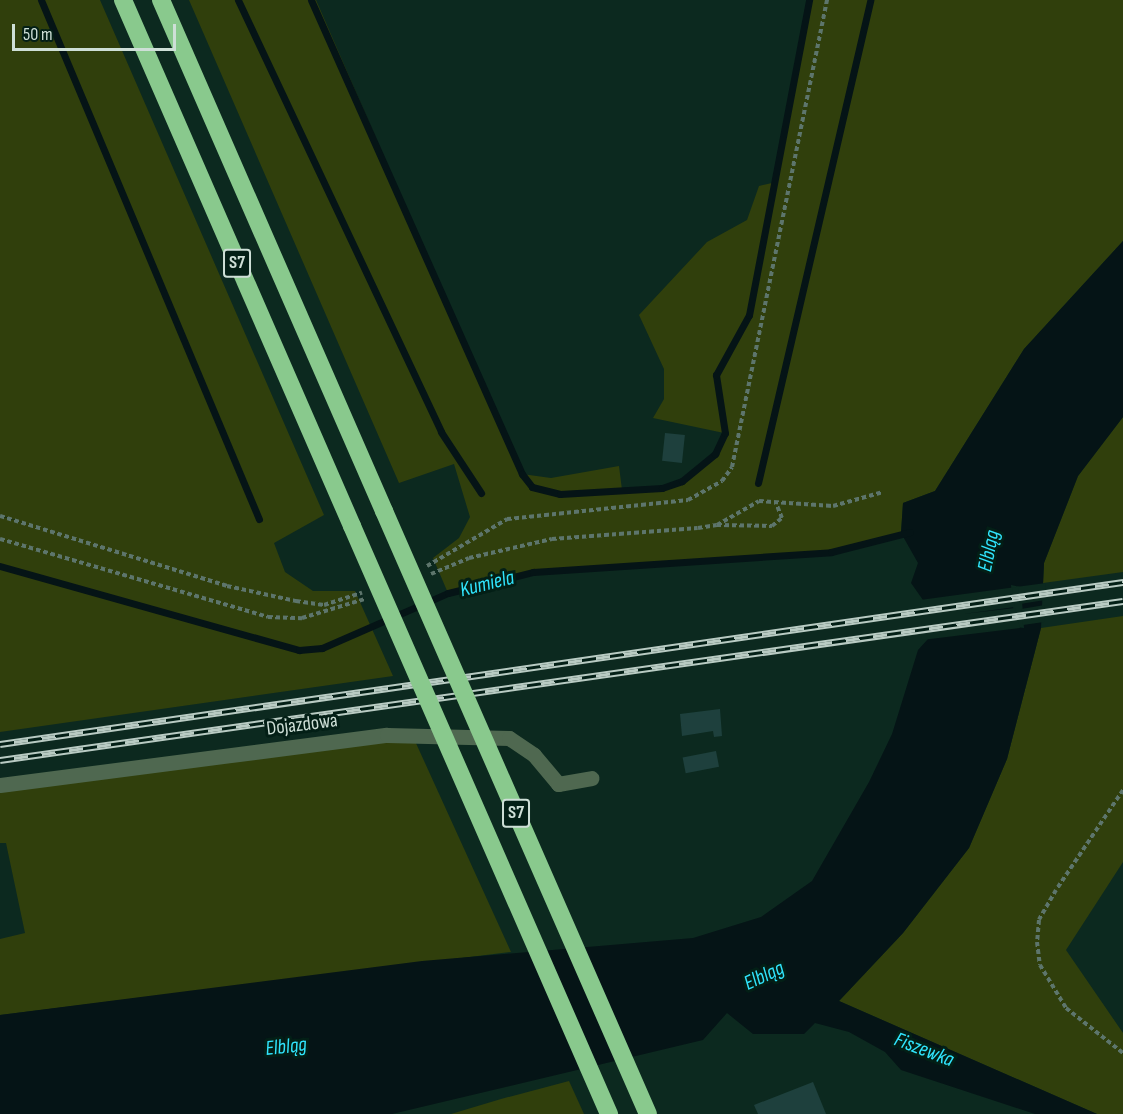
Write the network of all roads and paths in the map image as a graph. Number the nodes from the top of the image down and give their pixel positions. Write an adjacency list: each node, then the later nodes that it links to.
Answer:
1 (123, 0): 17 (highway, S7, bridge)
2 (161, 0): 18 (highway, S7, bridge)
3 (827, 0): 9 (path)
4 (883, 492): 5 (path)
5 (773, 500): 7 (path); 7 (path)
6 (0, 516): 11 (path)
7 (717, 525): 10 (path)
8 (0, 538): 12 (path)
9 (423, 568)
10 (424, 577)
11 (368, 590)
12 (370, 597)
13 (591, 778): 14 (lane, Dojazdowa)
14 (0, 785)
15 (1123, 790): 16 (path)
16 (1123, 1053)
17 (609, 1114)
18 (648, 1114)

